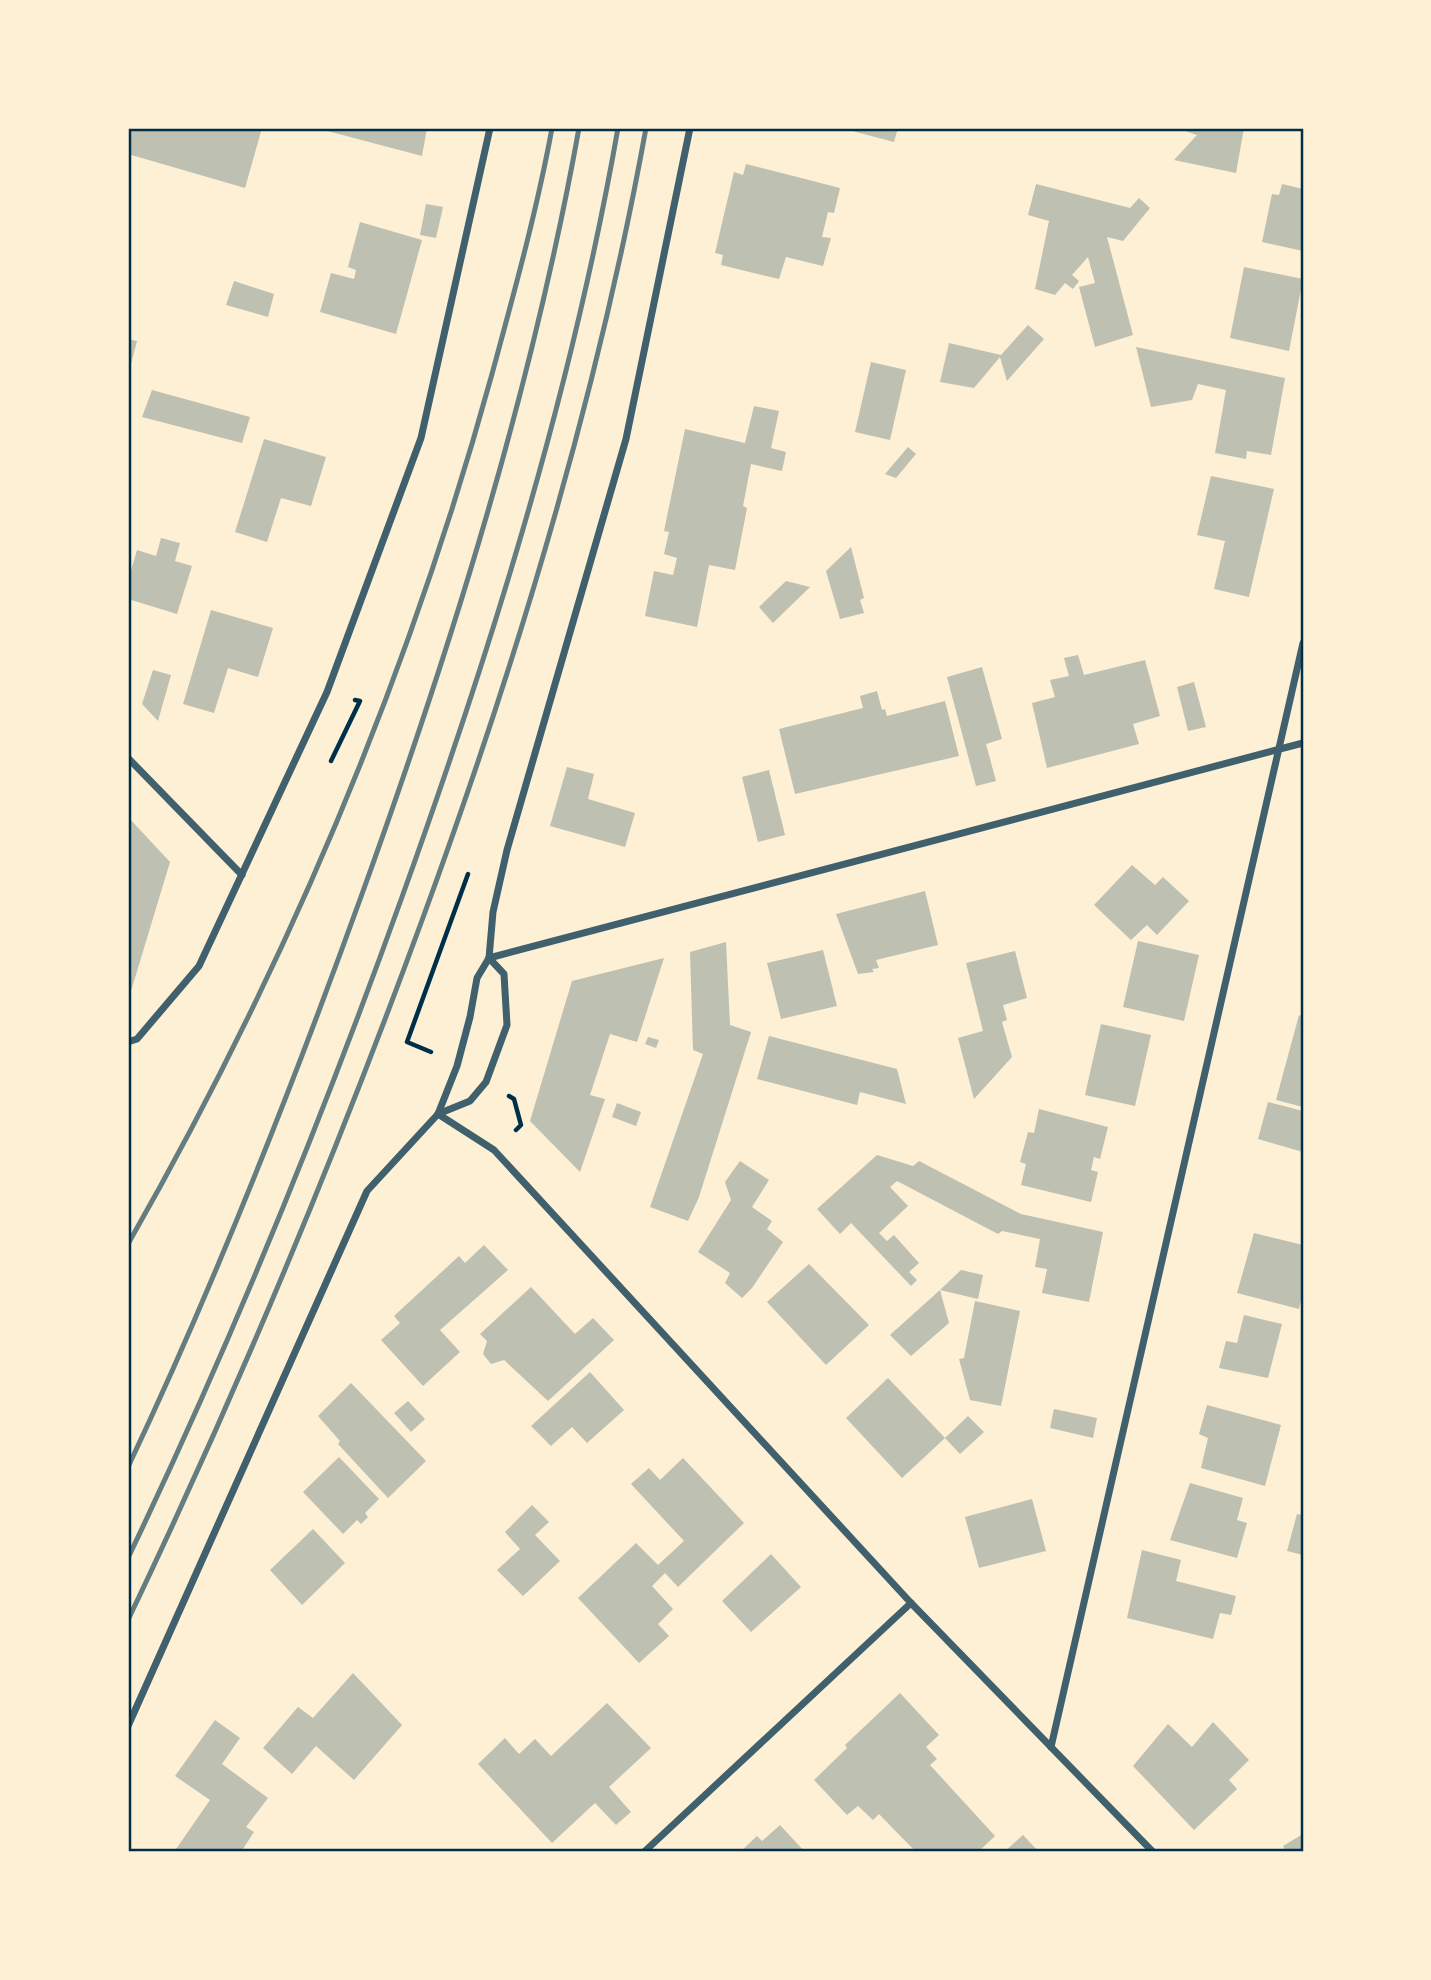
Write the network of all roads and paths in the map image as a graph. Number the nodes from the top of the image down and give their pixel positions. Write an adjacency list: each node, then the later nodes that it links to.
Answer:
1 (491, 128): 10 (street)
2 (690, 128): 11 (street)
3 (1303, 643): 6 (street)
4 (360, 701): 7 (path)
5 (1303, 743): 6 (street)
6 (1279, 748): 11 (street); 17 (street)
7 (334, 756)
8 (128, 758): 10 (street)
9 (472, 863): 13 (path)
10 (242, 875): 12 (street)
11 (489, 958): 14 (street); 14 (street)
12 (128, 1042)
13 (407, 1042)
14 (438, 1114): 15 (street); 16 (street)
15 (911, 1603): 17 (street); 18 (street)
16 (128, 1726)
17 (1051, 1748): 19 (street)
18 (644, 1852)
19 (1153, 1852)

